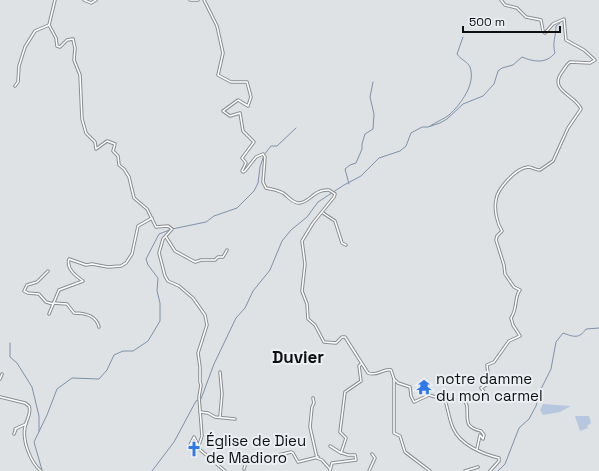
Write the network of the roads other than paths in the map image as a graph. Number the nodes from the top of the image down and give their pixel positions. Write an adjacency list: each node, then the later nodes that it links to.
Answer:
1 (55, 0): 8 (street)
2 (84, 0): 3 (street)
3 (96, 0)
4 (190, 0): 5 (street)
5 (198, 0)
6 (204, 0): 10 (street)
7 (501, 0): 34 (street)
8 (49, 25): 9 (street); 11 (street)
9 (15, 86)
10 (323, 213): 13 (street); 19 (street)
11 (152, 218): 12 (street); 16 (street)
12 (166, 236): 14 (street); 26 (street)
13 (346, 245)
14 (227, 250)
15 (48, 271): 16 (street)
16 (53, 303): 17 (street); 18 (street)
17 (49, 314)
18 (99, 327)
19 (361, 364): 23 (street); 35 (street)
20 (220, 372): 27 (street)
21 (2, 374): 22 (street)
22 (0, 379)
23 (394, 379): 34 (street); 44 (street)
24 (0, 397): 29 (street)
25 (313, 398): 37 (street)
26 (200, 412): 27 (street); 32 (street)
27 (220, 417): 28 (street)
28 (235, 419)
29 (26, 424): 30 (street); 41 (street)
30 (14, 434)
31 (190, 444): 32 (street)
32 (198, 445): 42 (street)
33 (330, 446): 35 (street)
34 (477, 450): 46 (street)
35 (341, 452): 40 (street)
36 (372, 454): 43 (street)
37 (318, 457): 39 (street); 40 (street)
38 (478, 467): 45 (street)
39 (244, 469)
40 (330, 470)
41 (42, 471)
42 (224, 471)
43 (369, 471)
44 (430, 471)
45 (465, 471)
46 (490, 471)

